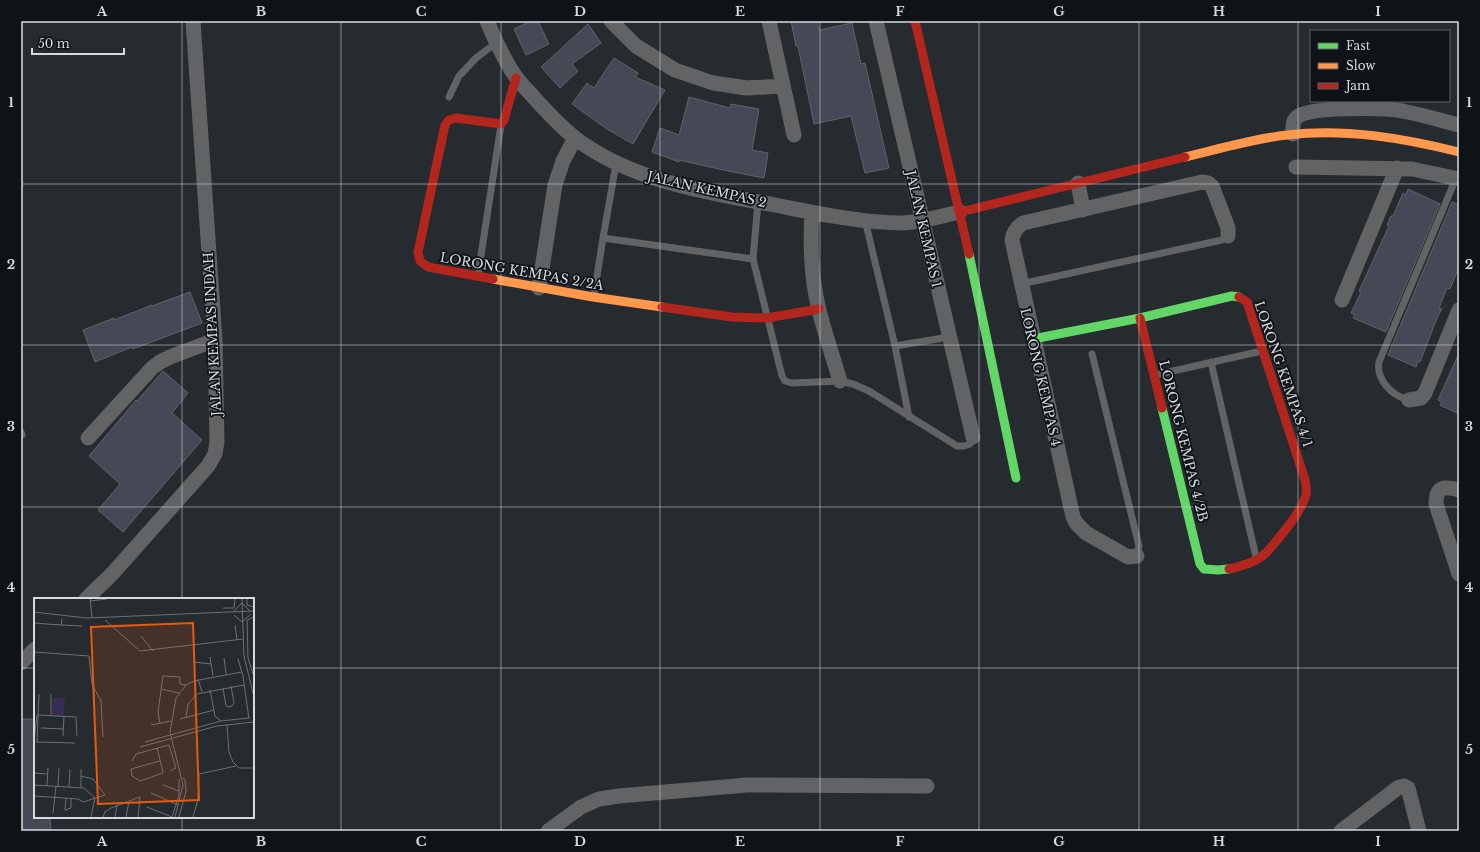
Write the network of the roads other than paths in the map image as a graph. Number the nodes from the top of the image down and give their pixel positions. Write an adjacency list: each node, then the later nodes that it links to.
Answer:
1 (194, 21): 42 (street, JALAN KEMPAS INDAH)
2 (487, 21): 7 (street, JALAN KEMPAS 2)
3 (611, 21): 9 (street)
4 (769, 21): 9 (street)
5 (876, 21): 27 (street, JALAN KEMPAS 1)
6 (915, 21): 25 (street)
7 (496, 43): 8 (street, JALAN KEMPAS 2); 10 (lane)
8 (516, 78): 11 (street); 15 (street, JALAN KEMPAS 2)
9 (783, 86): 14 (street)
10 (449, 98)
11 (501, 124): 31 (lane); 31 (street, LORONG KEMPAS 2/2A)
12 (1459, 125): 13 (street)
13 (1293, 134): 16 (street); 21 (street)
14 (794, 135)
15 (575, 138): 17 (street, JALAN KEMPAS 2); 33 (street)
16 (1459, 152)
17 (616, 164): 22 (street, JALAN KEMPAS 2); 29 (lane)
18 (1296, 167): 19 (street)
19 (1397, 168): 20 (street); 35 (street)
20 (1457, 178): 49 (lane)
21 (1078, 183): 23 (street); 25 (street)
22 (758, 202): 24 (street, JALAN KEMPAS 2); 30 (lane)
23 (1083, 210): 28 (street, LORONG KEMPAS 4); 32 (street, LORONG KEMPAS 4)
24 (812, 212): 26 (street, JALAN KEMPAS 2); 36 (street)
25 (960, 212): 27 (street, JALAN KEMPAS 2); 53 (street)
26 (865, 220): 27 (street, JALAN KEMPAS 2); 43 (lane)
27 (922, 221): 40 (street, JALAN KEMPAS 1)
28 (1228, 236): 32 (lane)
29 (604, 238): 30 (lane); 34 (lane)
30 (753, 259): 38 (lane)
31 (478, 277): 33 (street, LORONG KEMPAS 2/2A)
32 (1021, 284): 41 (street, LORONG KEMPAS 4)
33 (539, 288): 34 (street, LORONG KEMPAS 2/2A)
34 (593, 297): 38 (street, LORONG KEMPAS 2/2A)
35 (1342, 300)
36 (819, 309): 38 (street, LORONG KEMPAS 2/2A); 48 (street)
37 (1459, 310): 49 (street)
38 (767, 318): 48 (lane)
39 (1140, 318): 41 (street, LORONG KEMPAS 4/1); 44 (street, LORONG KEMPAS 4/1); 47 (street, LORONG KEMPAS 4/2B)
40 (949, 337): 43 (lane); 51 (street, JALAN KEMPAS 1)
41 (1033, 339): 55 (street, LORONG KEMPAS 4)
42 (215, 340): 52 (street); 58 (street, JALAN KEMPAS INDAH)
43 (895, 346): 50 (lane)
44 (1263, 350): 46 (lane); 56 (street, LORONG KEMPAS 4/1)
45 (1092, 354): 55 (lane)
46 (1211, 362): 47 (lane); 56 (lane)
47 (1155, 376): 56 (street, LORONG KEMPAS 4/2B)
48 (840, 381): 50 (lane)
49 (1409, 400)
50 (909, 417): 51 (lane)
51 (973, 437)
52 (88, 438)
53 (1016, 478)
54 (1459, 490): 57 (street)
55 (1136, 556)
56 (1257, 559)
57 (1459, 574)
58 (87, 598)
59 (34, 650): 60 (street)
60 (21, 663)
61 (927, 786): 63 (street)
62 (1416, 829): 64 (street)
63 (548, 831)
64 (1341, 831)

